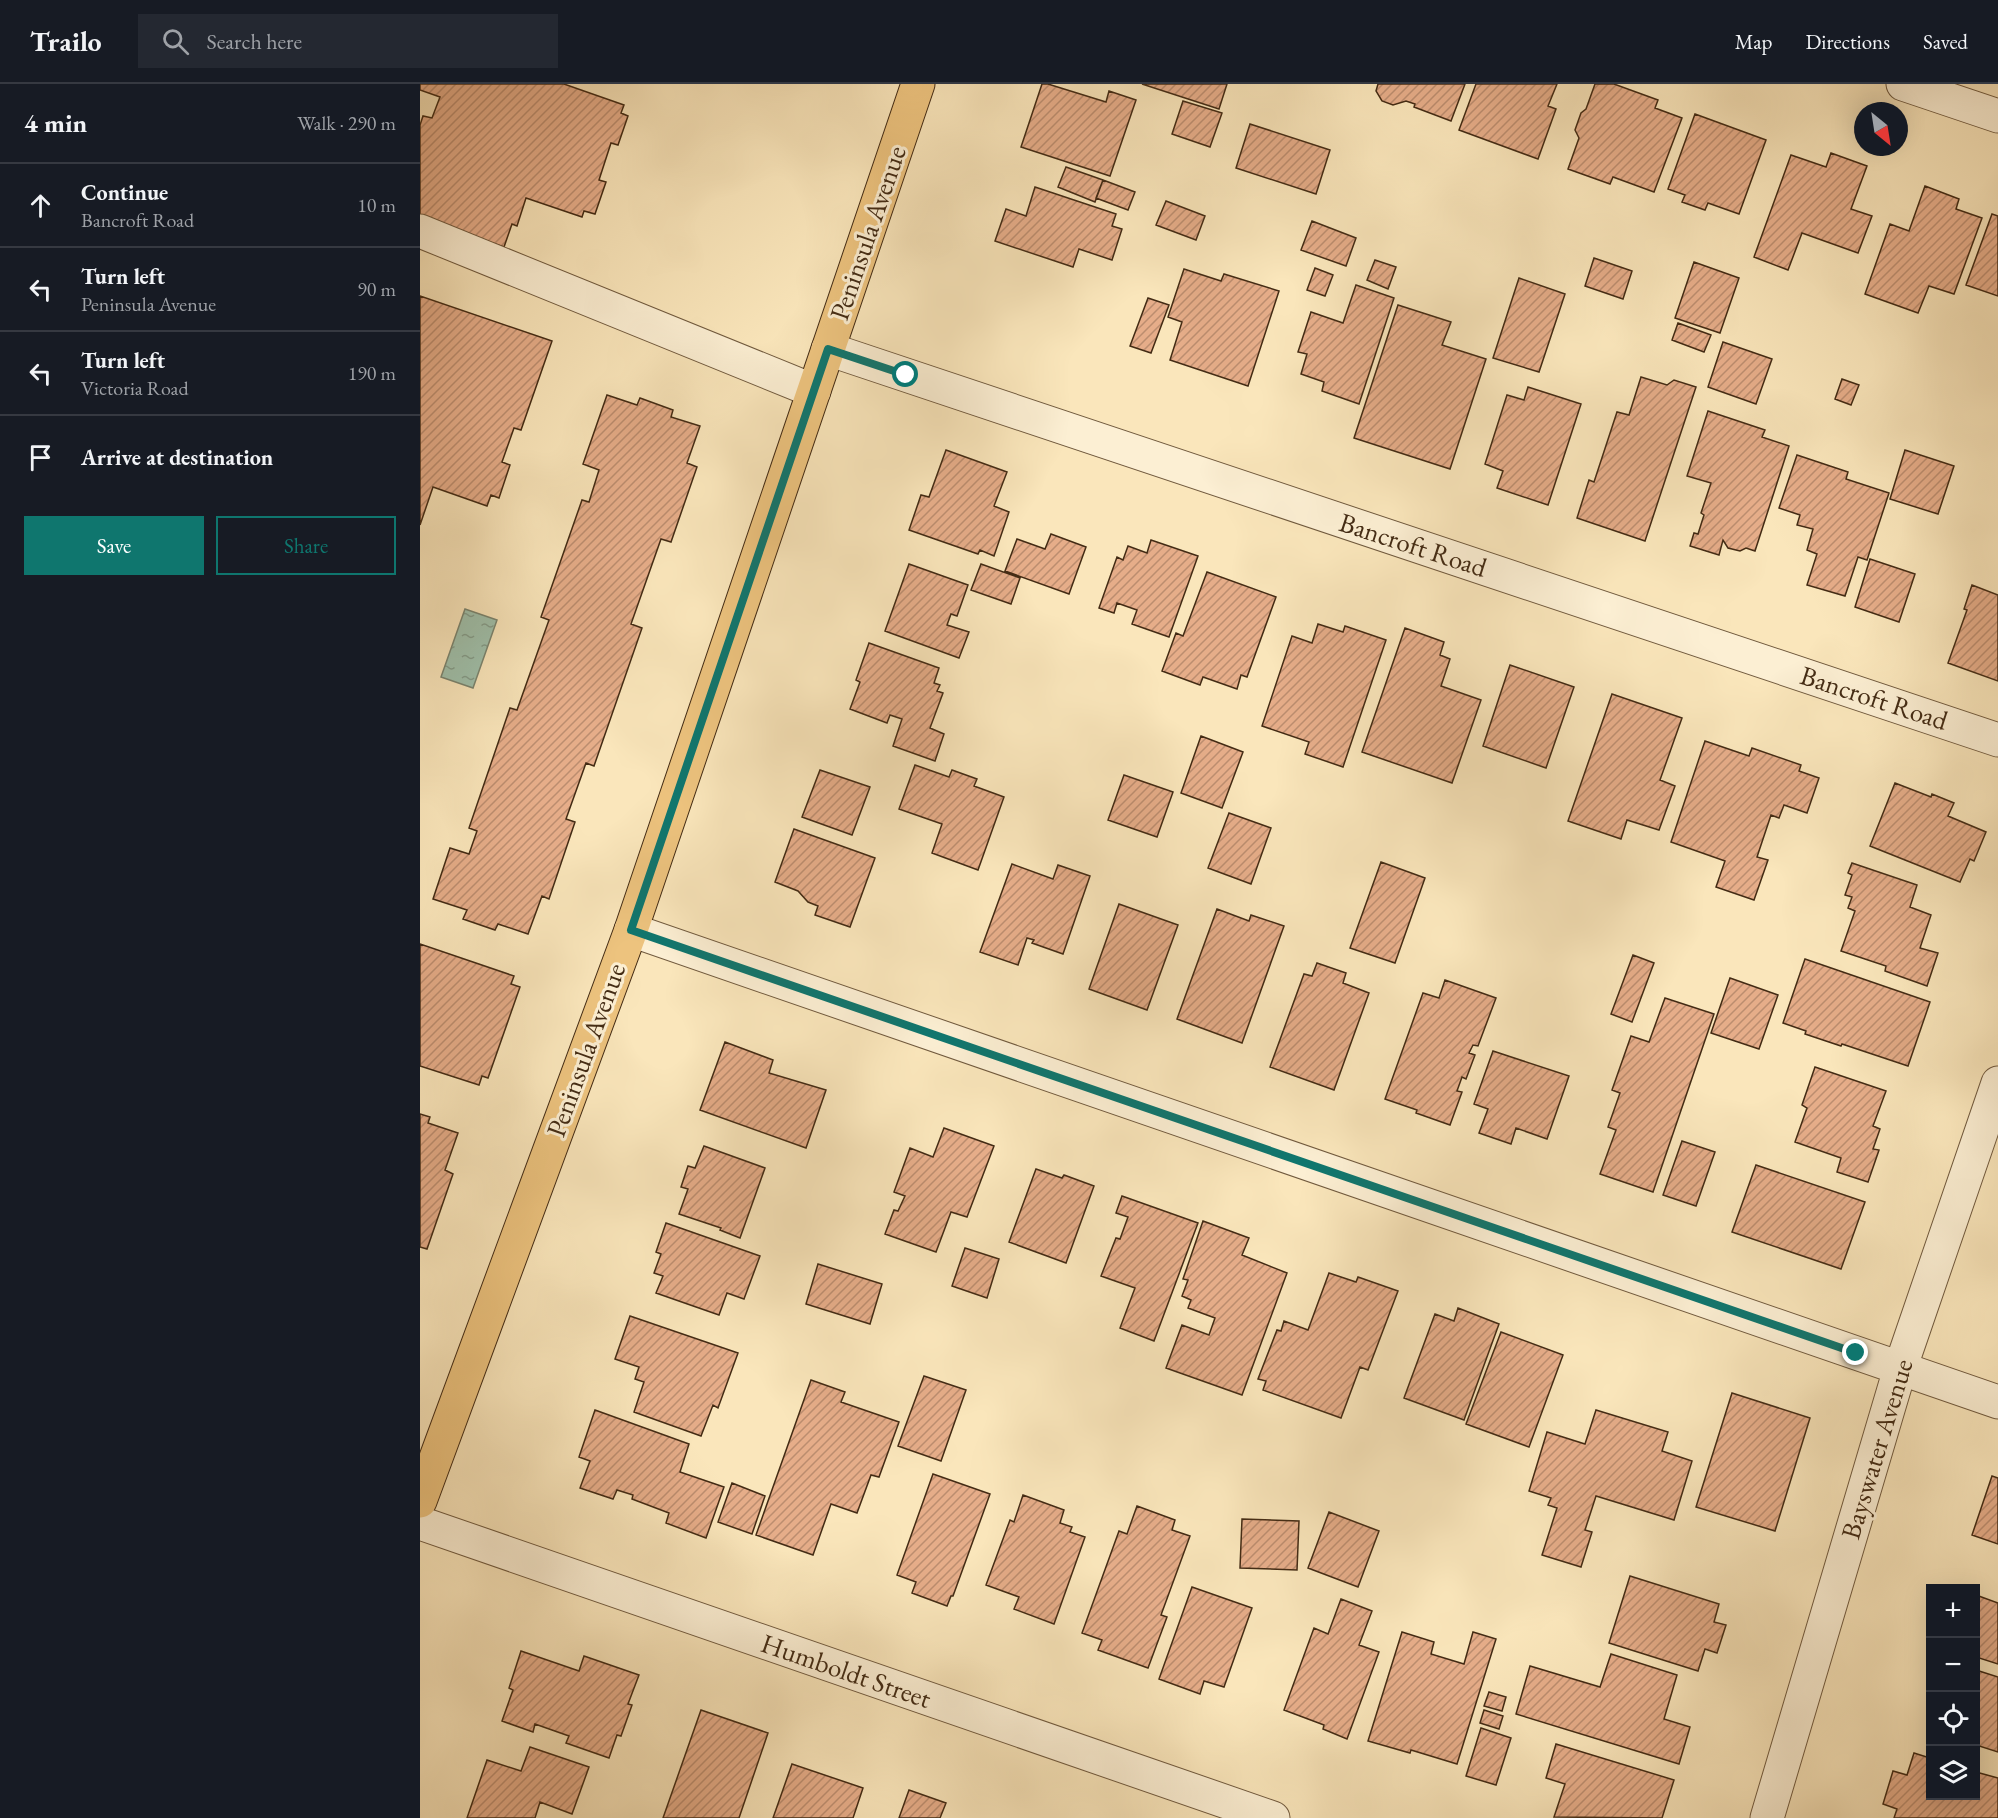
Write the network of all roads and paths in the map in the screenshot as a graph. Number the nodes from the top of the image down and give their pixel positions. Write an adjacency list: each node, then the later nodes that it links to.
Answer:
1 (918, 84): 5 (main road, Peninsula Avenue)
2 (1903, 84): 3 (street)
3 (1998, 116)
4 (420, 231): 6 (street)
5 (828, 349): 6 (main road, Peninsula Avenue); 7 (street, Bancroft Road)
6 (814, 391): 8 (main road, Peninsula Avenue)
7 (1998, 740)
8 (631, 930): 10 (street); 12 (main road, Peninsula Avenue)
9 (1998, 1083): 10 (street, Bayswater Avenue)
10 (1900, 1369): 11 (street); 15 (street, Bayswater Avenue)
11 (1998, 1402)
12 (420, 1502)
13 (420, 1523): 14 (street, Humboldt Street)
14 (1273, 1818)
15 (1767, 1818)

